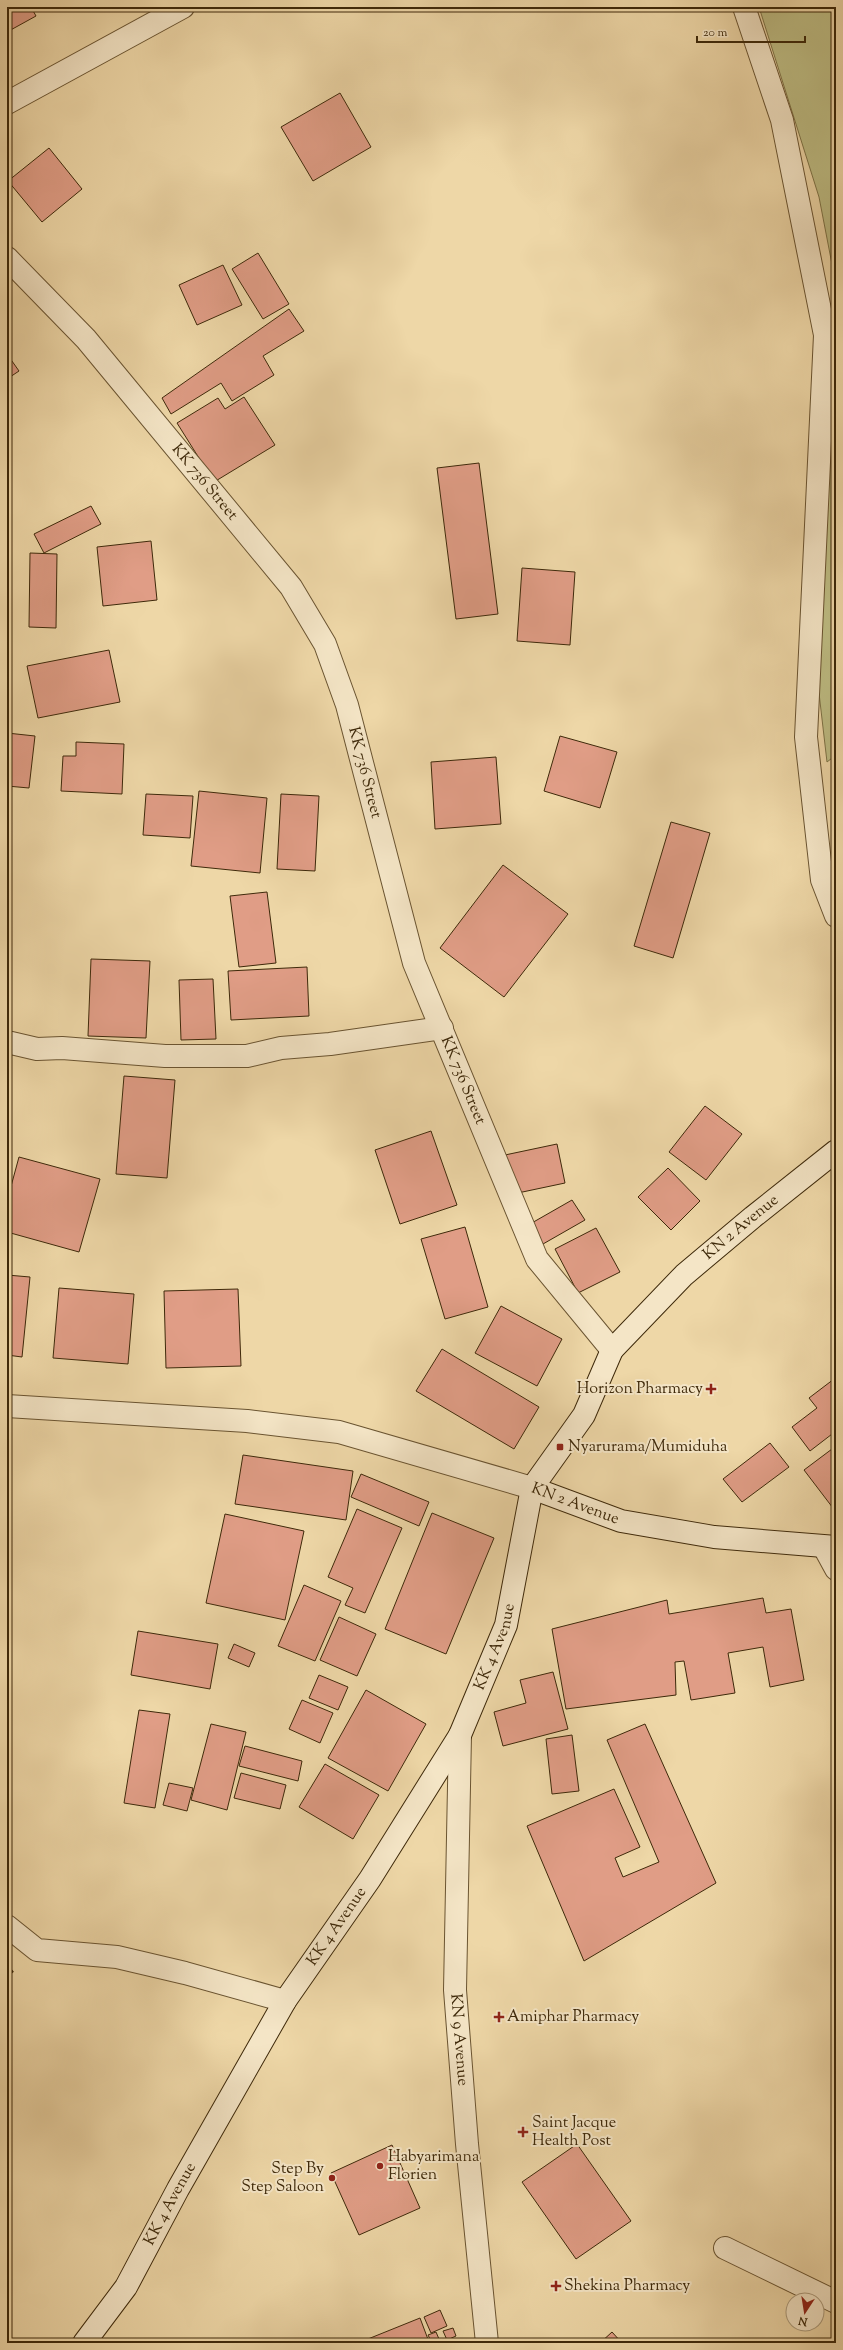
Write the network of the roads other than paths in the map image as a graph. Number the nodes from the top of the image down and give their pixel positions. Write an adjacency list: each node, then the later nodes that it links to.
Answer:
1 (183, 7): 3 (street)
2 (744, 7): 5 (street)
3 (7, 103)
4 (7, 258): 6 (street, KK 736 Street)
5 (836, 916)
6 (442, 1028): 7 (street); 9 (street, KK 736 Street)
7 (7, 1042)
8 (836, 1151): 9 (street, KN 2 Avenue)
9 (612, 1350): 11 (street, KN 2 Avenue)
10 (7, 1406): 11 (street)
11 (532, 1488): 12 (street, KN 2 Avenue); 14 (street, KK 4 Avenue)
12 (830, 1547): 13 (street)
13 (836, 1569)
14 (460, 1735): 16 (street, KK 4 Avenue); 20 (street, KN 9 Avenue)
15 (7, 1926): 16 (street)
16 (285, 2001): 19 (street, KK 4 Avenue)
17 (725, 2248): 18 (street)
18 (836, 2302)
19 (84, 2343)
20 (487, 2343)

